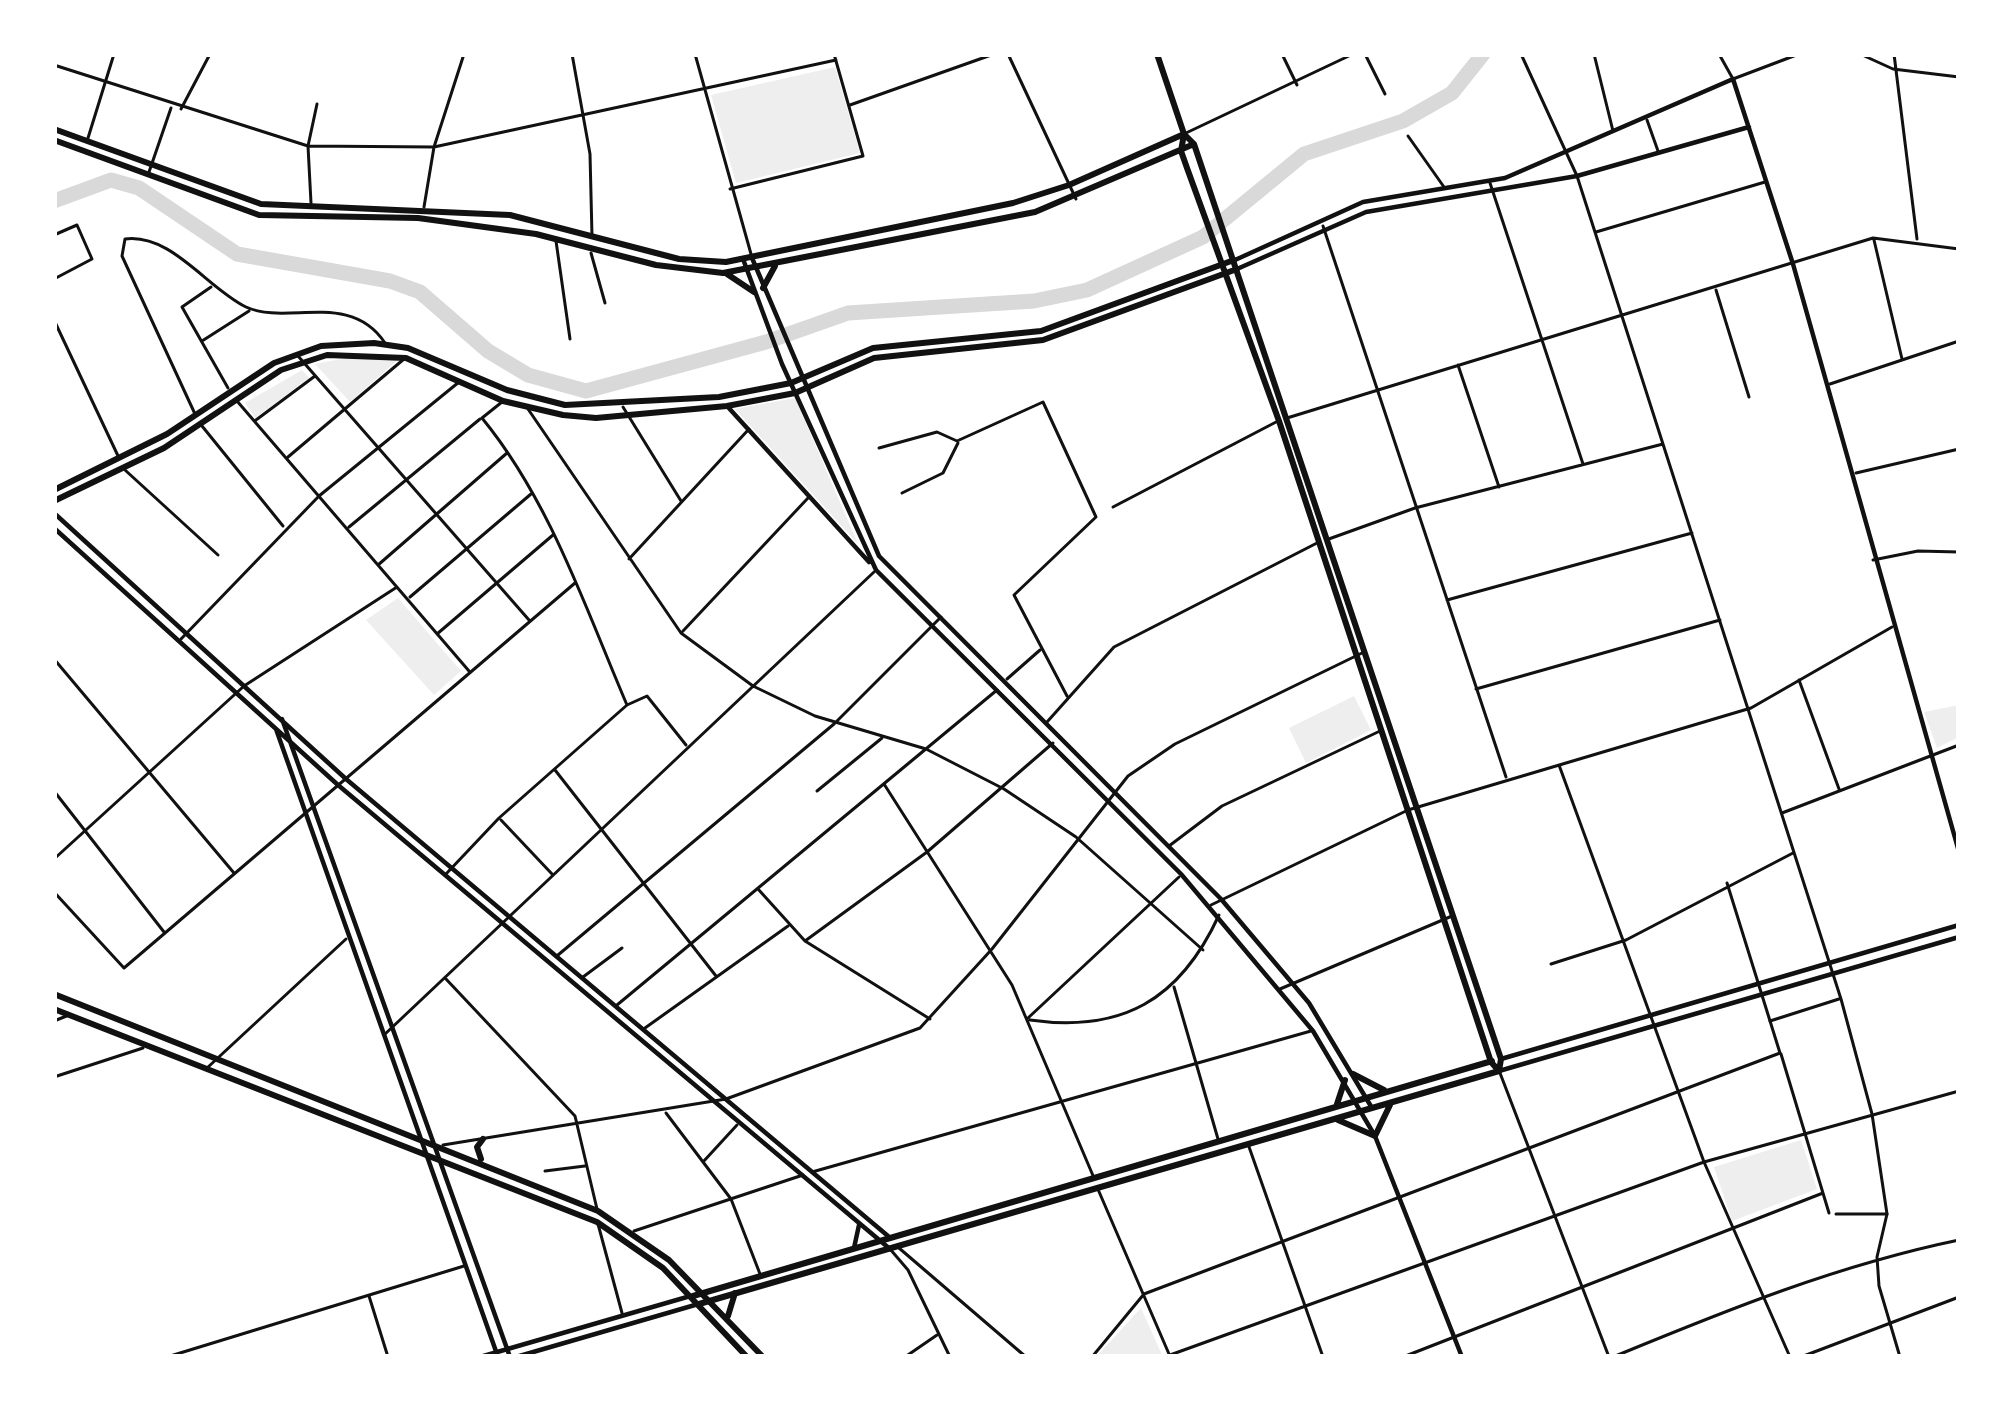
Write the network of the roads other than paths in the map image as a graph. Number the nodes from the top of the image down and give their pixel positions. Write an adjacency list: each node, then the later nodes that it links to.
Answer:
1 (114, 54): 24 (street)
2 (210, 54): 31 (street)
3 (464, 54): 43 (street)
4 (572, 54): 32 (street)
5 (694, 54): 26 (street)
6 (994, 54): 29 (street)
7 (1008, 54): 54 (street)
8 (1156, 54): 37 (main road)
9 (1282, 54): 25 (street)
10 (1353, 54): 25 (street)
11 (1365, 54): 27 (street)
12 (1531, 54): 18 (street)
13 (1594, 54): 36 (street)
14 (1719, 54): 23 (street)
15 (1799, 54): 23 (street)
16 (1860, 54): 21 (street)
17 (1894, 54): 21 (street)
18 (1522, 56): 46 (street)
19 (835, 57): 26 (street); 29 (street)
20 (54, 65): 24 (street)
21 (1893, 69): 22 (street); 67 (street)
22 (1959, 77)
23 (1733, 79): 33 (street); 34 (street)
24 (104, 82): 30 (street); 40 (street)
25 (1297, 85): 37 (street)
26 (704, 90): 32 (street); 55 (street)
27 (1384, 94)
28 (317, 104): 42 (street)
29 (850, 105): 55 (street)
30 (172, 106): 31 (street); 48 (street)
31 (181, 110): 42 (street)
32 (583, 117): 43 (street); 64 (street)
33 (1646, 119): 36 (street); 45 (street)
34 (1749, 127): 45 (street); 53 (street)
35 (54, 129): 40 (main road)
36 (1613, 133): 46 (street)
37 (1184, 134): 41 (main road); 44 (main road); 54 (main road)
38 (1408, 136): 56 (street)
39 (54, 140): 50 (main road)
40 (87, 141): 48 (main road)
41 (1194, 144): 44 (main road); 71 (main road)
42 (308, 146): 43 (street); 59 (street)
43 (434, 147): 60 (street)
44 (1181, 151): 47 (main road); 49 (main road)
45 (1658, 153): 51 (street)
46 (1566, 156): 51 (street); 52 (street)
47 (1160, 160): 49 (main road); 58 (main road)
48 (152, 164): 50 (street); 59 (main road)
49 (1186, 168): 75 (main road)
50 (148, 176): 66 (main road)
51 (1577, 176): 57 (street); 62 (street)
52 (1489, 182): 56 (street); 57 (street)
53 (1767, 182): 62 (street); 72 (street)
54 (1069, 185): 58 (street); 70 (main road)
55 (730, 189): 70 (street)
56 (1445, 189): 71 (street)
57 (1493, 192): 61 (street); 88 (street)
58 (1076, 199): 73 (main road)
59 (311, 208): 60 (main road)
60 (424, 209): 64 (main road)
61 (1323, 226): 71 (street); 101 (street)
62 (1596, 232): 84 (street)
63 (54, 235): 78 (street)
64 (592, 236): 70 (main road)
65 (1873, 238): 67 (street); 72 (street); 93 (street)
66 (556, 239): 68 (main road); 86 (street)
67 (1917, 241): 69 (street)
68 (590, 247): 77 (main road); 82 (street)
69 (1959, 249)
70 (748, 258): 74 (street); 76 (street)
71 (1235, 264): 75 (main road); 112 (main road)
72 (1793, 264): 80 (street); 99 (street)
73 (775, 266): 74 (main road); 81 (main road)
74 (756, 269): 76 (main road); 81 (street)
75 (1222, 270): 96 (main road); 100 (main road); 115 (main road)
76 (746, 271): 77 (main road); 81 (street)
77 (724, 273): 81 (main road)
78 (54, 279)
79 (212, 286): 83 (street); 87 (street); 110 (street)
80 (1716, 289): 84 (street); 104 (street)
81 (758, 290): 96 (street); 98 (street)
82 (605, 303)
83 (250, 310): 87 (street); 90 (street)
84 (1624, 316): 88 (street); 119 (street)
85 (54, 320): 125 (street)
86 (570, 339)
87 (202, 341): 103 (street)
88 (1541, 341): 94 (street); 126 (street)
89 (1959, 341): 93 (street)
90 (386, 344): 91 (main road); 106 (main road)
91 (299, 357): 92 (main road); 95 (street); 103 (main road)
92 (406, 358): 97 (main road); 109 (street)
93 (1902, 361): 99 (street)
94 (1458, 364): 101 (street); 130 (street)
95 (315, 376): 109 (street); 114 (street)
96 (802, 379): 98 (main road); 100 (street)
97 (459, 382): 105 (main road); 120 (street)
98 (791, 383): 102 (street); 106 (main road)
99 (1828, 384): 128 (street)
100 (807, 388): 102 (main road); 162 (street)
101 (1376, 391): 112 (street); 139 (street)
102 (795, 393): 107 (main road); 155 (street)
103 (233, 396): 110 (main road); 114 (street); 116 (main road)
104 (1749, 397)
105 (503, 401): 108 (main road); 113 (street)
106 (622, 404): 111 (street)
107 (728, 406): 111 (main road); 117 (street)
108 (527, 407): 111 (main road); 152 (street)
109 (346, 410): 120 (street); 124 (street)
110 (196, 416): 125 (main road)
111 (627, 416): 137 (street)
112 (1289, 417): 115 (street); 147 (main road)
113 (482, 418): 123 (street); 129 (street)
114 (254, 421): 124 (street)
115 (1279, 421): 138 (street); 148 (main road)
116 (202, 425): 127 (main road); 143 (street)
117 (749, 429): 135 (street); 137 (street)
118 (957, 441): 121 (street); 133 (street); 171 (street)
119 (1665, 444): 126 (street); 145 (street)
120 (377, 447): 129 (street); 134 (street)
121 (879, 448)
122 (1959, 449): 128 (street)
123 (508, 452): 132 (street); 141 (street)
124 (286, 458): 134 (street)
125 (120, 460): 131 (main road)
126 (1584, 465): 130 (street)
127 (124, 470): 136 (main road); 151 (street)
128 (1850, 475): 153 (street)
129 (405, 478): 141 (street); 144 (street)
130 (1499, 488): 139 (street)
131 (54, 490)
132 (532, 493): 146 (street); 149 (street)
133 (902, 493)
134 (319, 496): 143 (street); 144 (street)
135 (809, 496): 155 (street); 168 (street)
136 (54, 500)
137 (682, 502): 152 (street)
138 (1113, 507)
139 (1415, 508): 147 (street); 161 (street)
140 (54, 513): 167 (street)
141 (436, 514): 149 (street); 154 (street)
142 (54, 528): 170 (street)
143 (284, 528): 167 (street)
144 (347, 529): 154 (street)
145 (1694, 533): 161 (street); 163 (street)
146 (554, 534): 156 (street); 157 (street)
147 (1330, 539): 148 (street); 172 (main road)
148 (1317, 543): 173 (main road); 184 (street)
149 (467, 548): 156 (street); 160 (street)
150 (1959, 552): 153 (street)
151 (218, 555)
152 (628, 560): 168 (street)
153 (1873, 560): 166 (street)
154 (378, 565): 158 (street)
155 (876, 570): 165 (street); 180 (street)
156 (497, 583): 164 (street); 169 (street)
157 (575, 583): 164 (street); 185 (street)
158 (397, 587): 160 (street); 179 (street)
159 (1959, 595): 175 (street)
160 (407, 599): 169 (street)
161 (1447, 600): 181 (street)
162 (940, 617): 165 (street); 178 (street)
163 (1722, 620): 181 (street); 186 (street)
164 (530, 621): 176 (street)
165 (933, 625): 182 (street); 190 (street)
166 (1892, 627): 177 (street); 198 (street)
167 (188, 631): 170 (street); 179 (street)
168 (681, 633): 180 (street)
169 (437, 634): 176 (street)
170 (180, 640): 183 (street)
171 (1041, 649): 178 (street); 184 (street)
172 (1367, 651): 173 (street); 212 (main road)
173 (1357, 656): 191 (main road); 207 (street)
174 (54, 659): 201 (street)
175 (1959, 664)
176 (470, 673): 202 (street)
177 (1798, 680): 186 (street); 210 (street)
178 (1005, 681): 188 (street)
179 (244, 686): 183 (street); 187 (street)
180 (753, 686): 190 (street); 196 (street)
181 (1476, 689): 203 (street)
182 (997, 690): 194 (street); 197 (street)
183 (238, 693): 189 (street); 201 (street)
184 (1068, 698): 188 (street)
185 (627, 705): 196 (street); 200 (street)
186 (1751, 708): 199 (street); 215 (street)
187 (282, 719): 192 (street); 202 (street)
188 (1047, 722): 207 (street)
189 (272, 724): 192 (street); 216 (street)
190 (834, 724): 193 (street); 232 (street)
191 (1382, 730): 214 (main road); 221 (street)
192 (286, 737): 205 (street); 213 (street)
193 (882, 738): 197 (street); 209 (street)
194 (1053, 743): 206 (street); 211 (street)
195 (1959, 745): 198 (street)
196 (688, 748): 219 (street)
197 (926, 748): 204 (street); 206 (street)
198 (1930, 756): 210 (street); 223 (street)
199 (1558, 764): 203 (street); 248 (street)
200 (554, 769): 217 (street); 219 (street)
201 (148, 774): 218 (street); 227 (street)
202 (346, 779): 205 (street); 226 (street)
203 (1506, 779): 212 (street)
204 (884, 784): 222 (street); 233 (street)
205 (338, 785): 213 (street); 229 (street)
206 (1004, 789): 220 (street); 222 (street)
207 (1113, 789): 211 (street); 221 (street)
208 (54, 791): 218 (street)
209 (817, 791)
210 (1840, 791): 215 (street)
211 (1107, 797): 220 (street); 228 (street)
212 (1419, 806): 214 (street); 239 (main road)
213 (313, 807): 216 (street); 277 (street)
214 (1408, 810): 235 (street); 241 (main road)
215 (1782, 813): 224 (street)
216 (304, 815): 227 (street); 247 (street)
217 (499, 818): 226 (street); 230 (street)
218 (88, 829): 225 (street); 245 (street)
219 (602, 829): 230 (street); 232 (street)
220 (1076, 837): 236 (street); 252 (street)
221 (1169, 846): 235 (street)
222 (927, 852): 249 (street); 252 (street)
223 (1959, 852)
224 (1795, 853): 231 (street); 255 (street)
225 (54, 859)
226 (451, 868): 229 (street); 240 (street)
227 (234, 874): 245 (street)
228 (1181, 874): 236 (street); 237 (street)
229 (445, 875): 242 (street)
230 (553, 875): 240 (street)
231 (1727, 883): 248 (street); 262 (street)
232 (644, 887): 250 (street); 254 (street)
233 (758, 888): 244 (street); 250 (street)
234 (54, 892): 245 (street)
235 (1221, 899): 237 (street); 261 (street)
236 (1152, 903): 253 (street); 272 (street)
237 (1211, 905): 238 (street)
238 (1219, 915): 253 (street); 264 (street)
239 (1454, 915): 241 (street); 284 (main road)
240 (509, 916): 242 (street); 254 (street)
241 (1443, 920): 261 (street); 285 (main road)
242 (502, 923): 259 (street); 297 (street)
243 (1959, 925): 255 (street)
244 (788, 926): 249 (street); 258 (street)
245 (165, 933)
246 (1959, 938): 257 (street)
247 (346, 939): 280 (street); 283 (street)
248 (1626, 940): 256 (street); 270 (street)
249 (805, 941): 273 (street)
250 (691, 943): 258 (street); 268 (street)
251 (622, 948): 260 (street)
252 (992, 950): 272 (street); 273 (street)
253 (1204, 950): 263 (street)
254 (556, 956): 260 (street)
255 (1830, 963): 257 (street); 262 (street)
256 (1551, 964)
257 (1833, 974): 266 (street); 267 (street)
258 (716, 976): 278 (street)
259 (445, 978): 277 (street); 306 (street)
260 (582, 978): 268 (street)
261 (1294, 983): 264 (street); 289 (street)
262 (1758, 984): 266 (street); 270 (street)
263 (1174, 985): 272 (street); 286 (street)
264 (1280, 989): 279 (street)
265 (54, 994): 283 (main road)
266 (1762, 995): 275 (street); 276 (street)
267 (1841, 999): 275 (street); 303 (street)
268 (615, 1006): 278 (street)
269 (54, 1009): 271 (main road)
270 (1654, 1014): 276 (street); 284 (street)
271 (70, 1015): 274 (street); 281 (main road)
272 (1027, 1019): 298 (street)
273 (932, 1020): 295 (street)
274 (54, 1021)
275 (1770, 1021): 282 (street)
276 (1657, 1025): 288 (street); 293 (street)
277 (393, 1027): 280 (street); 314 (street)
278 (643, 1029): 295 (street)
279 (1312, 1031): 286 (street); 291 (street)
280 (382, 1037): 309 (street)
281 (148, 1046): 287 (main road); 290 (street)
282 (1780, 1053): 293 (street); 307 (street)
283 (216, 1057): 287 (street); 309 (main road)
284 (1501, 1059): 285 (main road); 288 (main road)
285 (1491, 1062): 288 (main road); 292 (main road)
286 (1196, 1064): 298 (street); 311 (street)
287 (206, 1069): 315 (main road)
288 (1499, 1071): 299 (main road); 313 (street)
289 (1353, 1074): 292 (main road); 296 (street)
290 (54, 1077)
291 (1345, 1080): 296 (street); 300 (main road)
292 (1394, 1090): 296 (main road)
293 (1679, 1091): 313 (street); 318 (street)
294 (1959, 1091): 303 (street)
295 (726, 1099): 297 (street); 322 (street)
296 (1362, 1099): 300 (main road); 301 (street)
297 (713, 1102): 302 (street); 305 (street)
298 (1061, 1102): 322 (street); 324 (street)
299 (1393, 1102): 301 (main road); 308 (main road)
300 (1334, 1108): 311 (main road)
301 (1367, 1109): 304 (main road); 308 (street)
302 (665, 1112): 306 (street); 319 (street)
303 (1872, 1114): 307 (street); 332 (street)
304 (1334, 1119): 308 (main road); 312 (main road)
305 (738, 1123): 319 (street); 323 (street)
306 (580, 1126): 310 (street); 320 (street)
307 (1804, 1131): 318 (street); 326 (street)
308 (1376, 1136): 327 (street)
309 (418, 1138): 314 (main road); 315 (street)
310 (483, 1139): 314 (street); 317 (main road)
311 (1219, 1142): 324 (main road)
312 (1248, 1144): 325 (main road); 340 (street)
313 (1527, 1145): 327 (street); 333 (street)
314 (435, 1146): 316 (street); 317 (main road)
315 (424, 1156): 316 (main road); 345 (street)
316 (440, 1162): 335 (main road); 364 (street)
317 (483, 1162): 329 (main road)
318 (1704, 1162): 333 (street); 336 (street)
319 (701, 1163): 328 (street)
320 (587, 1166): 321 (street); 329 (street)
321 (545, 1171)
322 (813, 1172): 323 (street); 338 (street)
323 (801, 1175): 328 (street); 334 (street)
324 (1094, 1178): 325 (street); 338 (main road)
325 (1098, 1188): 342 (main road); 351 (street)
326 (1823, 1193): 330 (street); 336 (street)
327 (1399, 1195): 340 (street); 344 (street)
328 (731, 1199): 337 (street); 346 (street)
329 (598, 1211): 337 (main road)
330 (1829, 1213)
331 (1836, 1214): 332 (street)
332 (1887, 1214): 343 (street)
333 (1552, 1217): 344 (street); 347 (street)
334 (855, 1221): 338 (street); 341 (street)
335 (597, 1222): 353 (main road); 358 (street)
336 (1731, 1226): 347 (street); 352 (street)
337 (634, 1231): 348 (main road)
338 (885, 1239): 341 (main road); 342 (street)
339 (1959, 1240): 343 (street)
340 (1282, 1242): 351 (street); 357 (street)
341 (854, 1248): 346 (main road)
342 (894, 1248): 349 (main road); 361 (street); 375 (street)
343 (1877, 1257): 352 (street); 360 (street)
344 (1425, 1262): 357 (street); 362 (street)
345 (464, 1266): 350 (street); 365 (street)
346 (760, 1276): 348 (main road)
347 (1579, 1286): 362 (street); 380 (street)
348 (705, 1292): 353 (main road); 355 (main road)
349 (735, 1293): 355 (main road); 359 (main road)
350 (368, 1294): 363 (street); 369 (street)
351 (1144, 1294): 366 (street); 376 (street)
352 (1763, 1295): 380 (street); 381 (street)
353 (693, 1296): 356 (main road); 358 (street)
354 (1959, 1297): 360 (street)
355 (712, 1300): 356 (main road); 359 (main road)
356 (699, 1304): 364 (street); 371 (main road)
357 (1304, 1304): 366 (street); 377 (street)
358 (624, 1318): 364 (street)
359 (729, 1319): 372 (main road)
360 (1888, 1322): 382 (street); 383 (street)
361 (938, 1334): 373 (street); 374 (street)
362 (1454, 1337): 378 (street); 379 (street)
363 (196, 1349): 367 (street); 368 (street)
364 (511, 1354): 365 (street)
365 (497, 1355): 370 (street)
366 (1168, 1356)
367 (167, 1357)
368 (199, 1357)
369 (388, 1357)
370 (480, 1357)
371 (747, 1357)
372 (763, 1357)
373 (905, 1357)
374 (950, 1357)
375 (1026, 1357)
376 (1092, 1357)
377 (1323, 1357)
378 (1403, 1357)
379 (1462, 1357)
380 (1611, 1357)
381 (1790, 1357)
382 (1801, 1357)
383 (1900, 1357)

